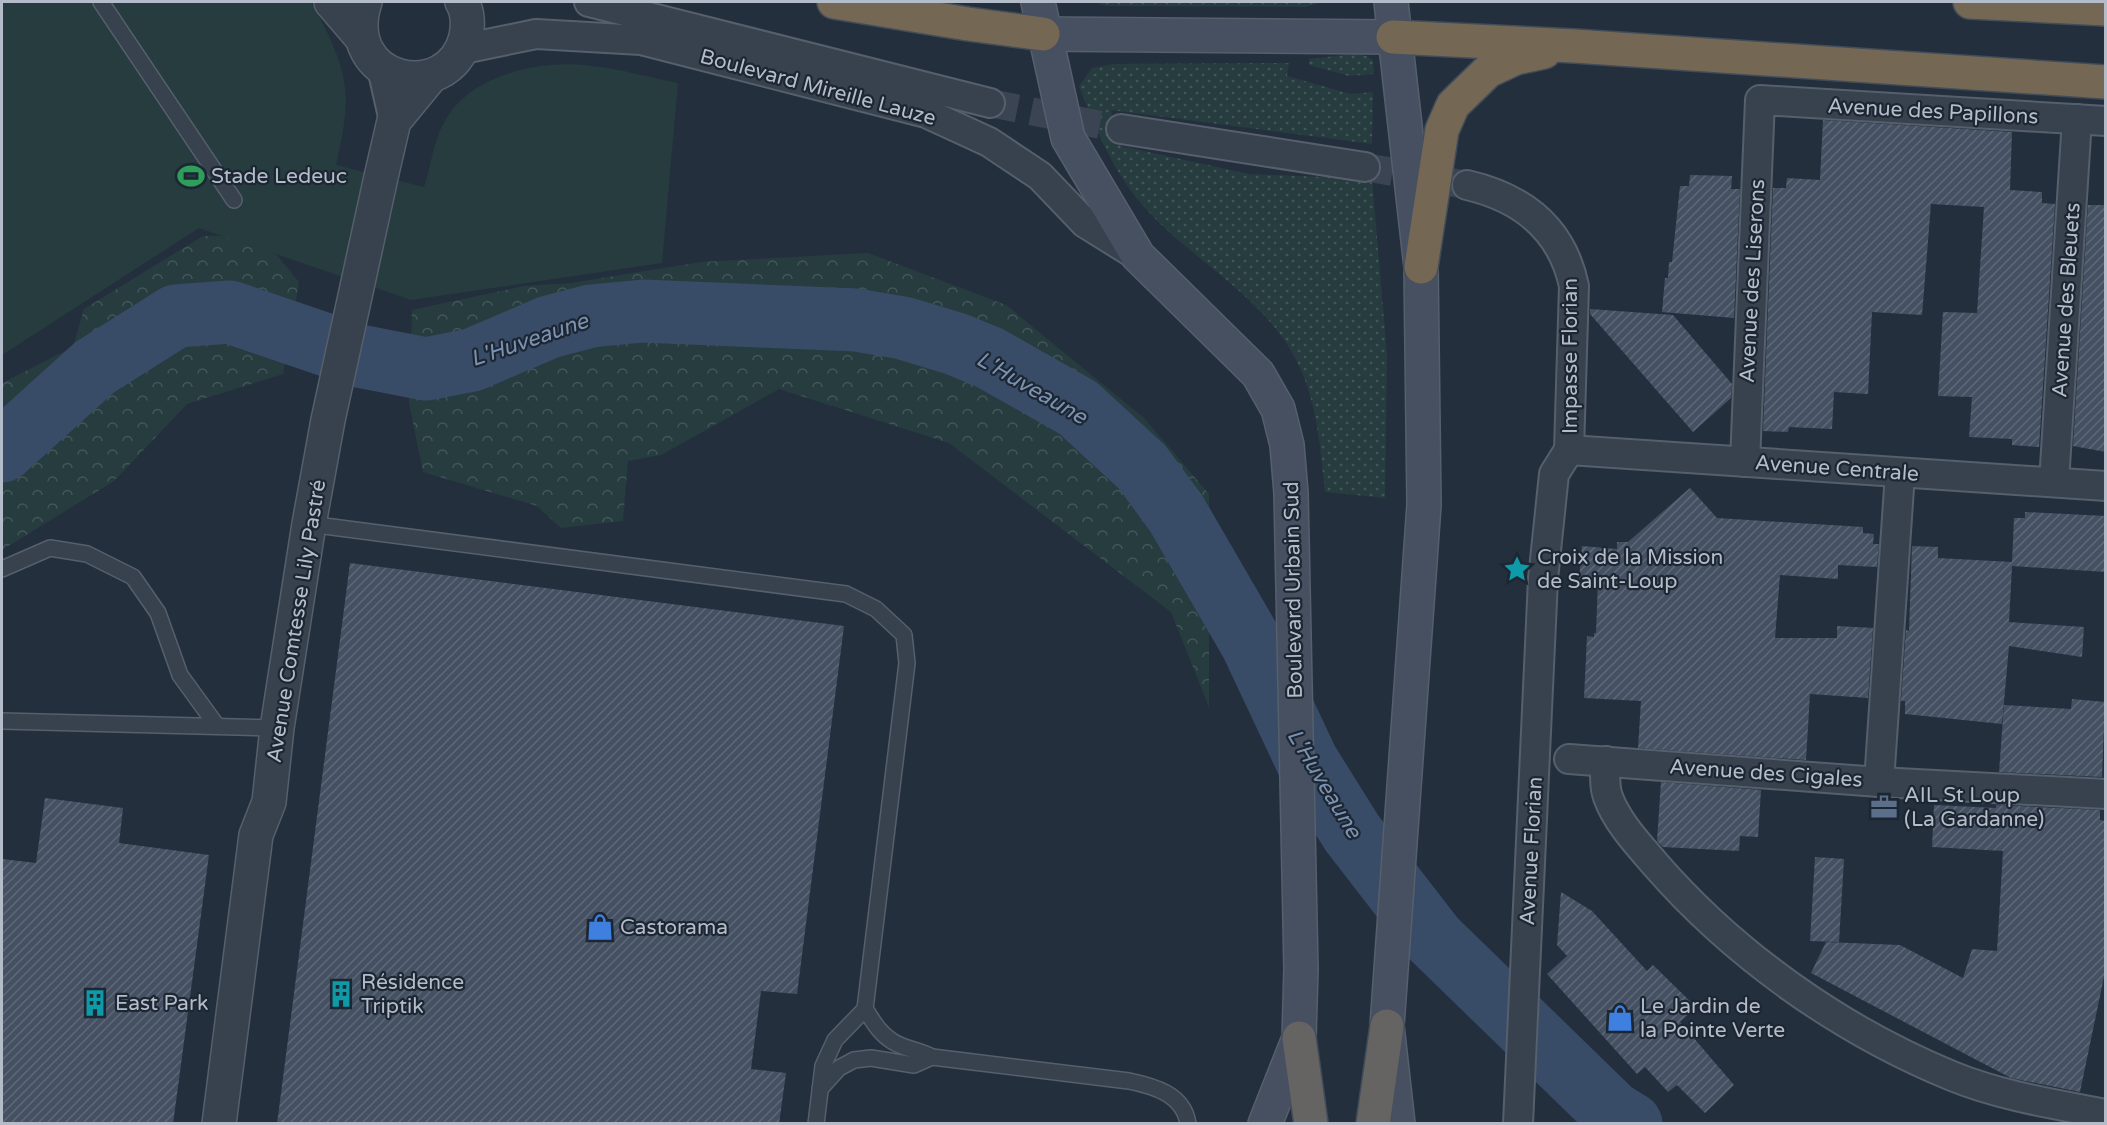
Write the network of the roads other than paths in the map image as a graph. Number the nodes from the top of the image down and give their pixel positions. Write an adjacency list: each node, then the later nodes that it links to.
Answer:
1 (101, 2): 27 (lane)
2 (330, 2): 12 (street)
3 (365, 2): 12 (street)
4 (462, 2): 15 (street)
5 (589, 2): 20 (street, Boulevard Mireille Lauze)
6 (834, 2): 11 (highway)
7 (1038, 2): 11 (main road)
8 (1391, 2): 13 (main road)
9 (1970, 2): 10 (highway)
10 (2106, 9)
11 (1043, 34): 13 (main road); 28 (main road)
12 (361, 37): 16 (street)
13 (1393, 37): 14 (highway); 29 (main road)
14 (1574, 46): 18 (highway); 29 (highway)
15 (463, 49): 17 (street, Avenue Comtesse Lily Pastré); 28 (street, Boulevard Mireille Lauze)
16 (382, 68): 17 (street); 22 (street, Avenue Comtesse Lily Pastré)
17 (431, 76): 22 (street, Avenue Comtesse Lily Pastré)
18 (2106, 82)
19 (1760, 100): 21 (street, Avenue des Papillons); 31 (street, Avenue des Liserons)
20 (990, 103)
21 (2078, 119): 23 (street, Avenue des Papillons); 33 (street, Avenue des Bleuets)
22 (394, 121): 35 (street, Avenue Comtesse Lily Pastré)
23 (2106, 121)
24 (1121, 129): 25 (street)
25 (1365, 167)
26 (1467, 185): 30 (street, Impasse Florian)
27 (234, 200)
28 (1138, 256): 47 (main road, Boulevard Urbain Sud)
29 (1421, 267): 46 (main road)
30 (1569, 450): 31 (street, Avenue Centrale); 37 (street, Impasse Florian)
31 (1745, 462): 32 (street, Avenue Centrale)
32 (1900, 472): 33 (street, Avenue Centrale); 43 (street)
33 (2054, 482): 34 (street, Avenue Centrale)
34 (2106, 486)
35 (309, 524): 40 (street, Avenue Comtesse Lily Pastré); 45 (lane)
36 (2, 569): 39 (lane)
37 (1543, 579): 58 (street, Avenue Florian)
38 (2, 721): 39 (lane)
39 (217, 726): 40 (lane)
40 (277, 728): 51 (street, Avenue Comtesse Lily Pastré)
41 (1569, 759): 42 (street, Avenue des Cigales)
42 (1605, 761): 43 (street, Avenue des Cigales); 50 (street)
43 (1879, 782): 44 (street, Avenue des Cigales)
44 (2106, 794)
45 (865, 1009): 48 (lane); 49 (lane)
46 (1387, 1026): 56 (highway); 57 (main road)
47 (1299, 1038): 54 (main road); 55 (highway, Boulevard Urbain Sud)
48 (932, 1057): 49 (lane); 53 (lane)
49 (820, 1089): 52 (lane)
50 (2106, 1114)
51 (219, 1124)
52 (816, 1124)
53 (1188, 1124)
54 (1264, 1124)
55 (1311, 1124)
56 (1373, 1124)
57 (1398, 1124)
58 (1518, 1124)

